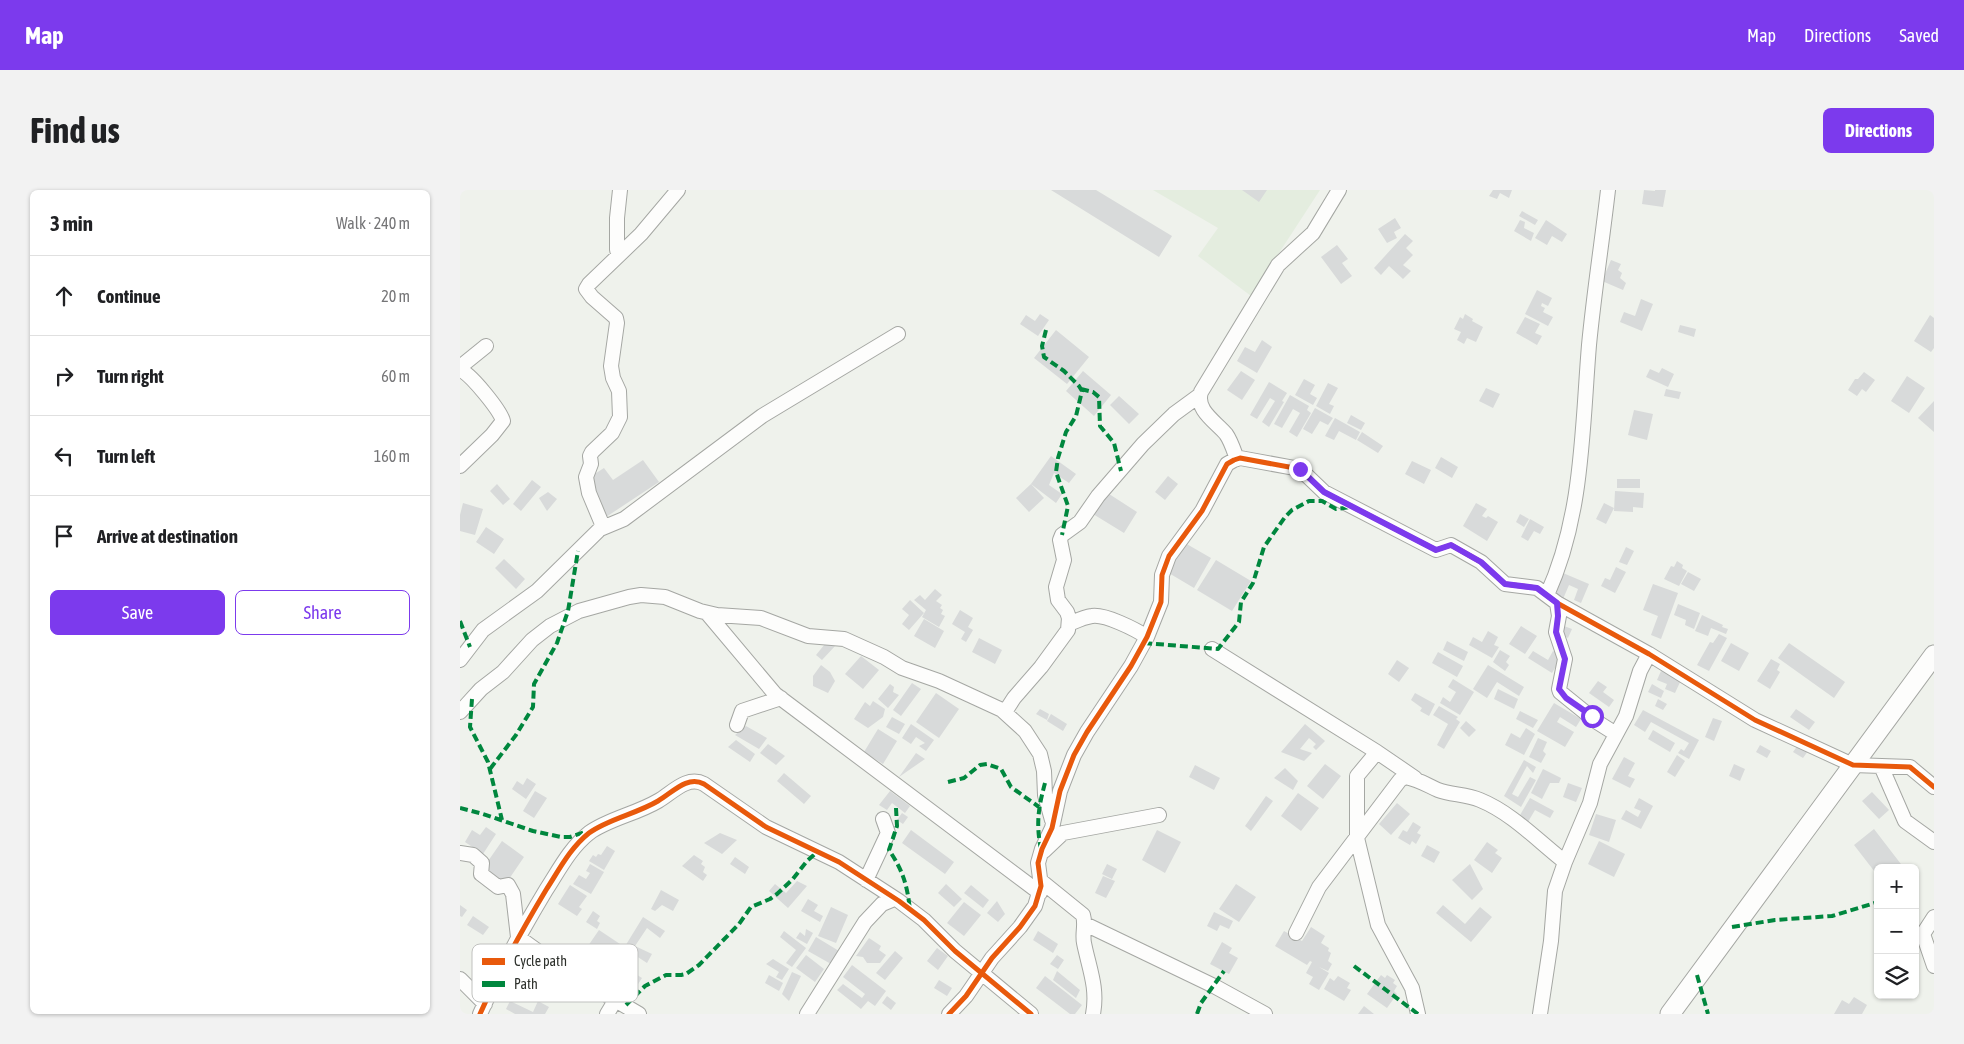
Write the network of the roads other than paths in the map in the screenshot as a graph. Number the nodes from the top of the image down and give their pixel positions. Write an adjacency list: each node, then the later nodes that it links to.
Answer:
1 (620, 190): 5 (street)
2 (678, 190): 12 (street)
3 (1339, 190): 9 (street)
4 (1608, 190): 13 (street)
5 (617, 250)
6 (898, 334): 12 (street)
7 (486, 346): 8 (street)
8 (460, 368): 11 (street)
9 (1200, 395): 10 (street); 15 (street)
10 (1237, 459): 13 (street); 16 (street)
11 (460, 466)
12 (600, 529): 20 (street)
13 (1552, 599): 18 (street); 25 (street)
14 (707, 613): 21 (street); 22 (street); 23 (street)
15 (1069, 624): 16 (street); 23 (street)
16 (1147, 637): 33 (street)
17 (1212, 649): 26 (street)
18 (1649, 654): 25 (street); 27 (street)
19 (1934, 655): 27 (main road)
20 (460, 660)
21 (781, 698): 24 (street); 40 (street)
22 (460, 712)
23 (1005, 712): 33 (street)
24 (737, 725)
25 (1616, 734): 38 (street)
26 (1377, 752): 29 (street); 34 (street)
27 (1853, 766): 28 (street); 63 (main road)
28 (1882, 766): 30 (street); 35 (street)
29 (1415, 779): 34 (street); 38 (street)
30 (1934, 787)
31 (1159, 815): 37 (street)
32 (883, 819): 39 (street)
33 (1052, 821): 37 (street)
34 (1357, 838): 44 (street); 61 (street)
35 (1934, 842)
36 (460, 853): 45 (street)
37 (1041, 853): 40 (street)
38 (1565, 862): 62 (street)
39 (866, 880): 41 (street); 45 (street)
40 (1040, 887): 43 (street); 49 (street)
41 (894, 899): 49 (street); 56 (street)
42 (1934, 916): 48 (street)
43 (1085, 924): 59 (street); 60 (street)
44 (1296, 933)
45 (518, 937): 46 (street); 47 (street)
46 (514, 944)
47 (528, 944)
48 (1934, 966)
49 (982, 974): 57 (street); 58 (street)
50 (460, 978): 51 (street)
51 (472, 995)
52 (614, 1002): 54 (street)
53 (621, 1002): 55 (street)
54 (607, 1014)
55 (639, 1014)
56 (807, 1014)
57 (950, 1014)
58 (1031, 1014)
59 (1093, 1014)
60 (1265, 1014)
61 (1418, 1014)
62 (1540, 1014)
63 (1670, 1014)

